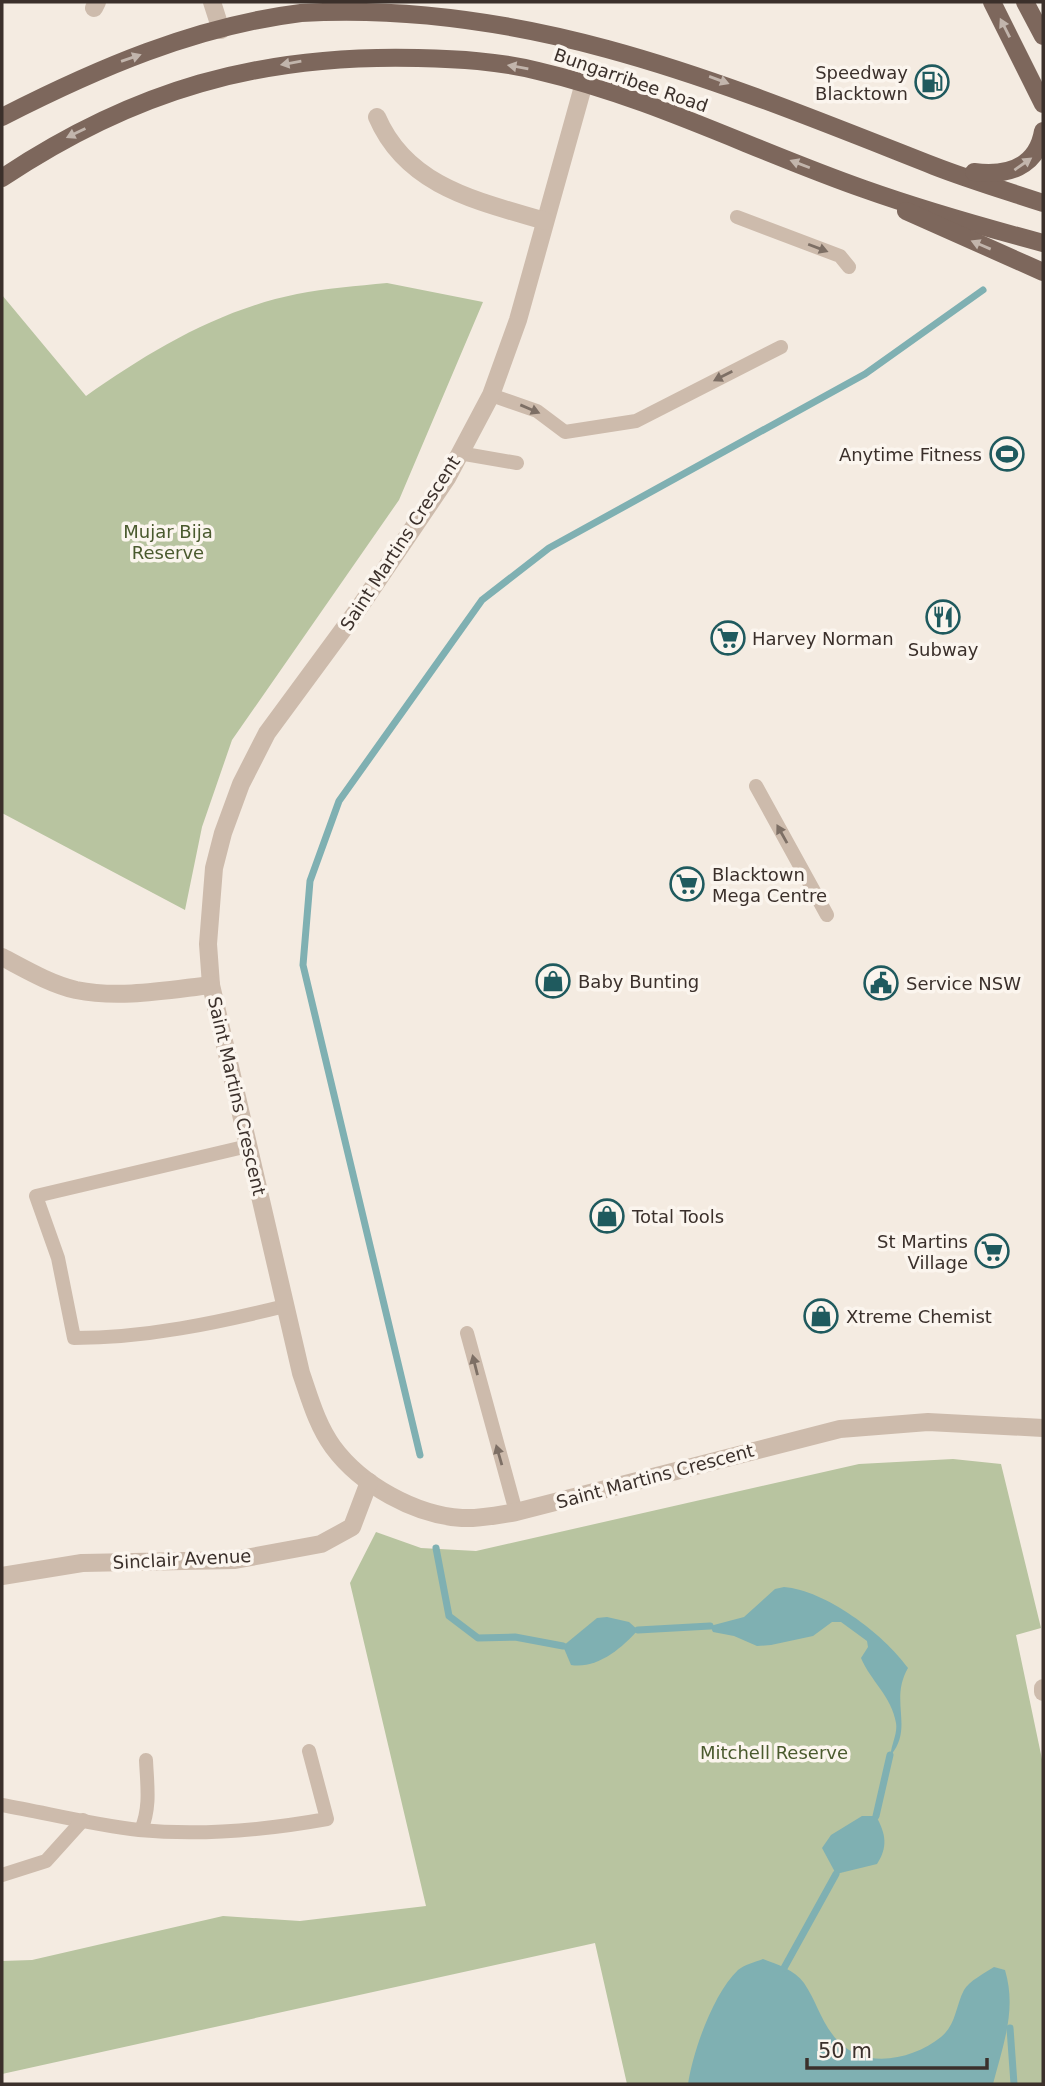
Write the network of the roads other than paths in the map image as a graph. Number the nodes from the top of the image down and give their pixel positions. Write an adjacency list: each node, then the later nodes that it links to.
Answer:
1 (212, 2): 4 (street)
2 (992, 2): 6 (main road, one-way to 2)
3 (1025, 2): 5 (main road)
4 (221, 30): 9 (main road, Bungarribee Road, one-way to 4); 12 (main road, Bungarribee Road, one-way to 12)
5 (1043, 36)
6 (1019, 54): 8 (main road); 11 (main road)
7 (584, 83): 13 (main road, Bungarribee Road, one-way to 13); 14 (main road, Bungarribee Road, one-way to 7); 17 (street, Saint Martins Crescent)
8 (1043, 104)
9 (2, 117)
10 (377, 117): 17 (street)
11 (1043, 131): 12 (main road, one-way to 11)
12 (936, 166): 15 (main road, Bungarribee Road)
13 (2, 178)
14 (864, 189): 18 (main road, Bungarribee Road); 20 (main road, one-way to 14)
15 (1043, 203)
16 (737, 217): 19 (lane, one-way to 19)
17 (545, 222): 22 (street, Saint Martins Crescent)
18 (1043, 243)
19 (849, 267)
20 (1043, 272)
21 (780, 347): 22 (lane)
22 (491, 395): 23 (street, Saint Martins Crescent)
23 (459, 453): 24 (lane); 28 (street, Saint Martins Crescent)
24 (517, 463)
25 (756, 786): 26 (lane, one-way to 25)
26 (827, 915)
27 (2, 957): 28 (street)
28 (211, 985): 29 (street, Saint Martins Crescent)
29 (248, 1146): 30 (street, Saint Martins Crescent); 30 (lane)
30 (285, 1306): 33 (street, Saint Martins Crescent)
31 (467, 1333): 34 (lane, one-way to 31)
32 (1043, 1428): 34 (street, Saint Martins Crescent)
33 (369, 1482): 34 (street, Saint Martins Crescent); 35 (street, Sinclair Avenue)
34 (516, 1512)
35 (2, 1576)
36 (309, 1751): 40 (lane)
37 (146, 1760): 40 (lane)
38 (2, 1805): 39 (lane)
39 (83, 1820): 40 (lane); 41 (lane)
40 (141, 1830)
41 (2, 1875)

